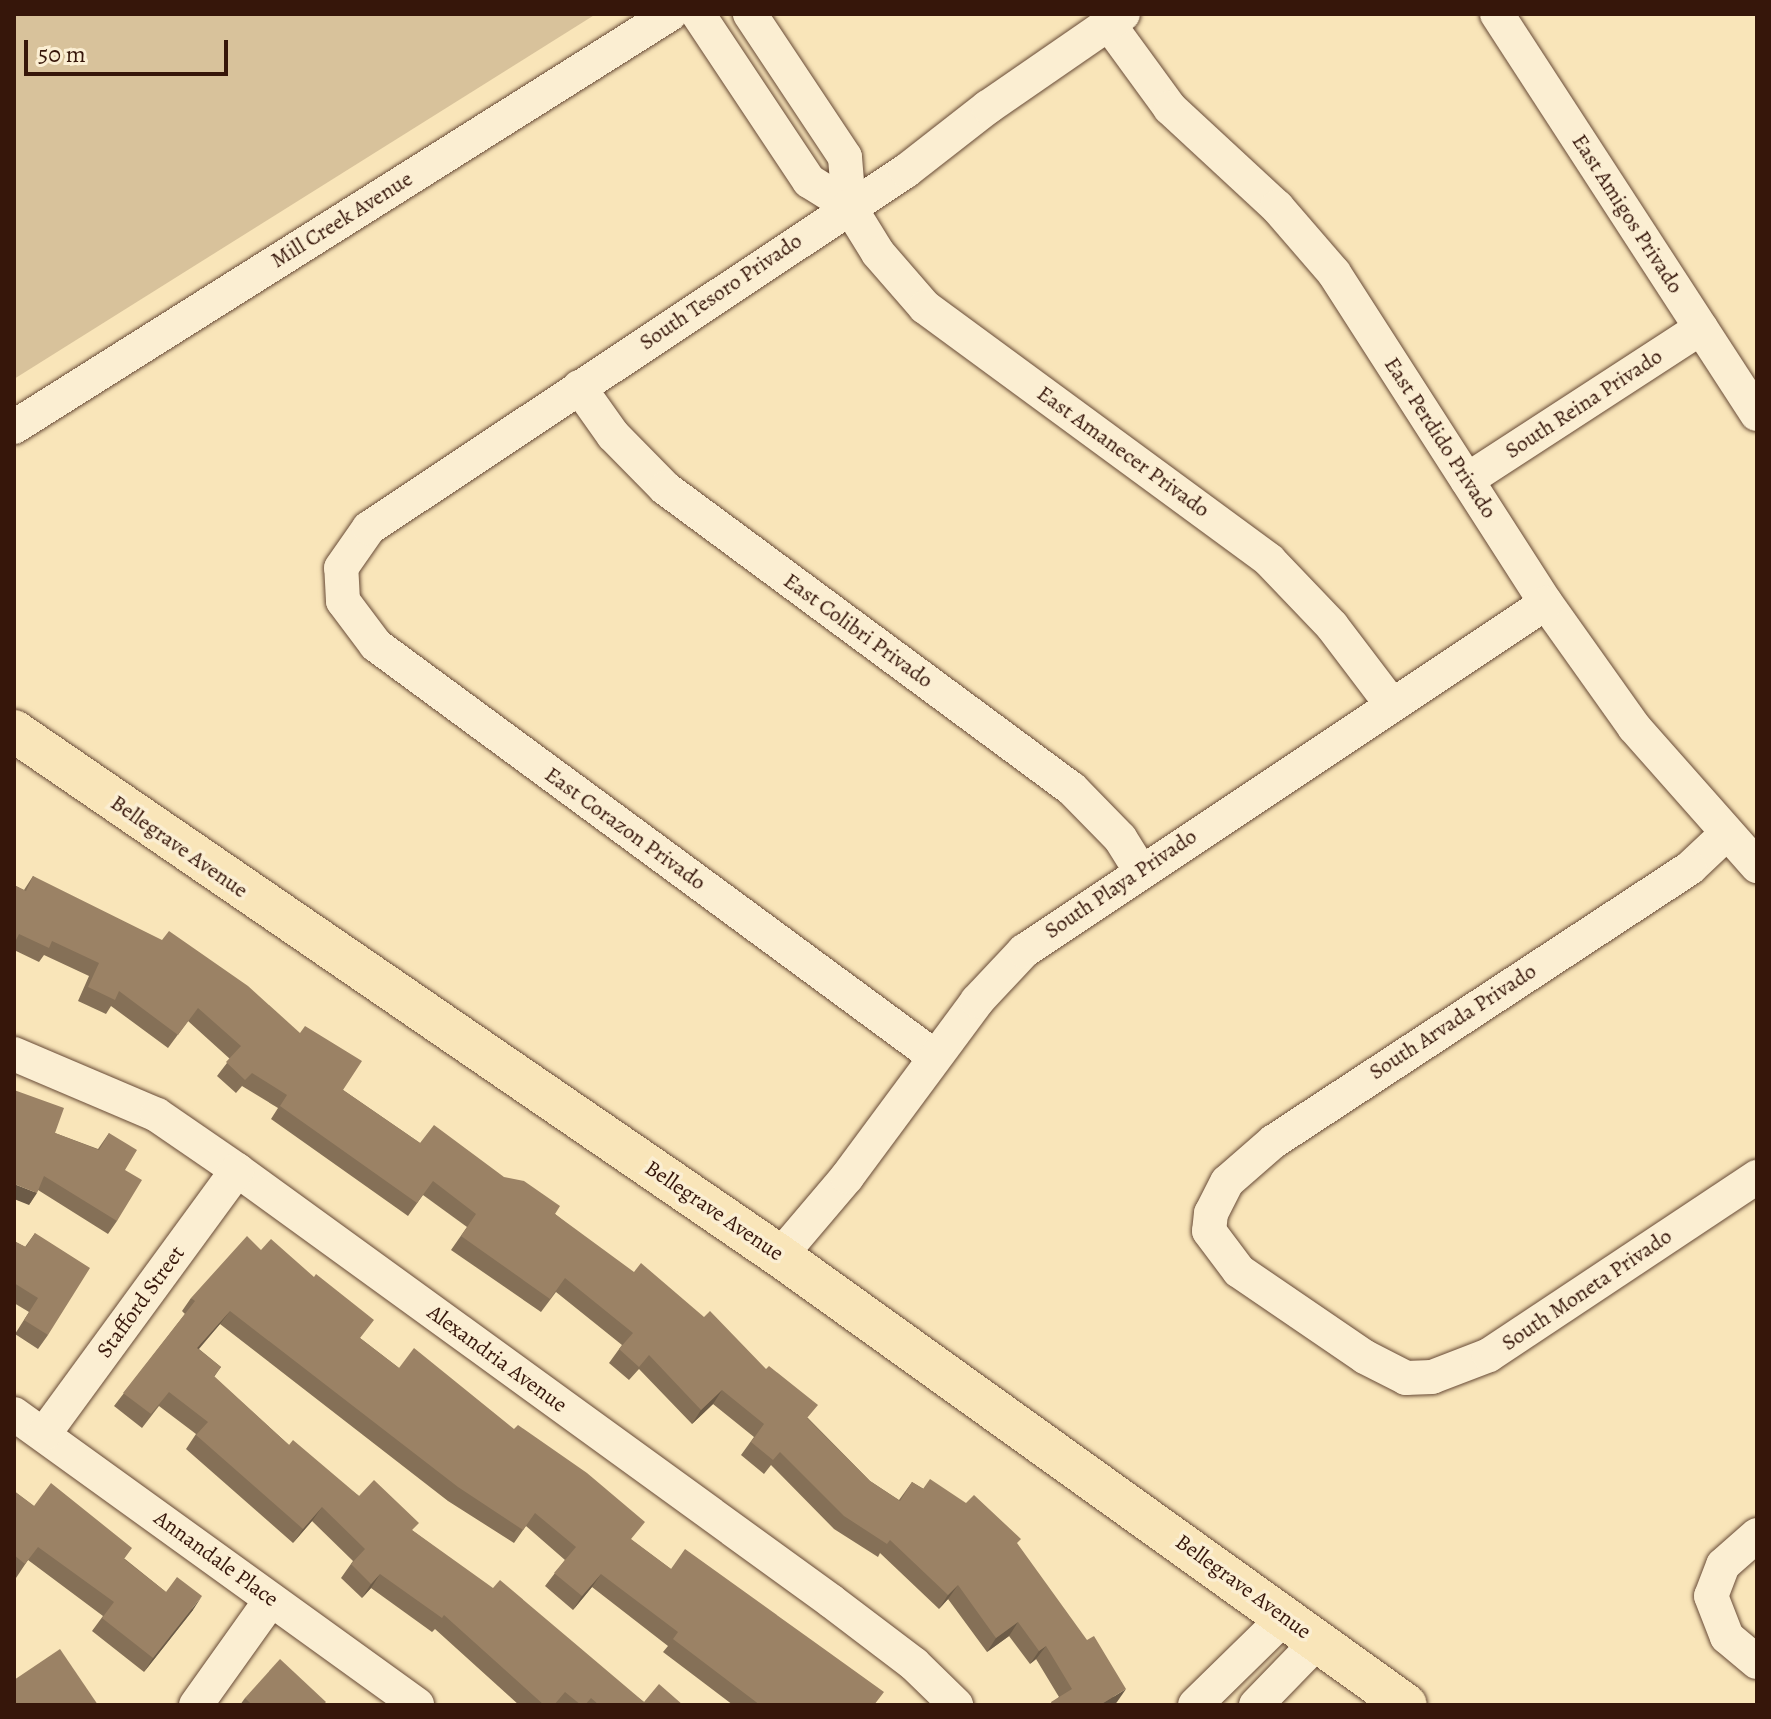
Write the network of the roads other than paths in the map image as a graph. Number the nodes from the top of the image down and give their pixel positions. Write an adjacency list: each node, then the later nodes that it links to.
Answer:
1 (670, 14): 10 (street, Mill Creek Avenue)
2 (698, 14): 6 (street, East Amanecer Privado)
3 (750, 14): 6 (street, East Amanecer Privado)
4 (1497, 14): 7 (street, East Amigos Privado)
5 (1115, 19): 6 (street, South Tesoro Privado); 11 (street, East Perdido Privado)
6 (849, 206): 8 (street, South Tesoro Privado); 14 (street, East Amanecer Privado)
7 (1701, 328): 9 (street, East Amigos Privado); 11 (street, South Reina Privado)
8 (579, 387): 12 (street, South Tesoro Privado); 18 (street, East Colibri Privado)
9 (1757, 414)
10 (14, 427)
11 (1467, 480): 13 (street, East Perdido Privado)
12 (338, 583): 20 (street, East Corazon Privado)
13 (1546, 603): 14 (street, South Playa Privado); 16 (street, East Perdido Privado)
14 (1392, 705): 18 (street, South Playa Privado)
15 (14, 731): 23 (main road, Bellegrave Avenue)
16 (1725, 835): 17 (street, East Perdido Privado); 24 (street, South Arvada Privado)
17 (1757, 866)
18 (1140, 870): 20 (street, South Playa Privado)
19 (14, 1054): 21 (street, Alexandria Avenue)
20 (934, 1056): 23 (street, South Playa Privado)
21 (237, 1170): 26 (street, Stafford Street); 34 (street, Alexandria Avenue)
22 (1757, 1177): 24 (street, South Moneta Privado)
23 (780, 1256): 29 (main road, Bellegrave Avenue)
24 (1406, 1378)
25 (14, 1414): 26 (street, Annandale Place)
26 (44, 1434): 28 (street, Annandale Place)
27 (1757, 1535): 31 (street)
28 (271, 1600): 32 (street); 33 (street, Annandale Place)
29 (1285, 1617): 30 (main road, Bellegrave Avenue); 35 (street)
30 (1318, 1641): 36 (street); 37 (main road, Bellegrave Avenue)
31 (1757, 1662)
32 (196, 1705)
33 (417, 1705)
34 (956, 1705)
35 (1195, 1705)
36 (1256, 1705)
37 (1406, 1705)

